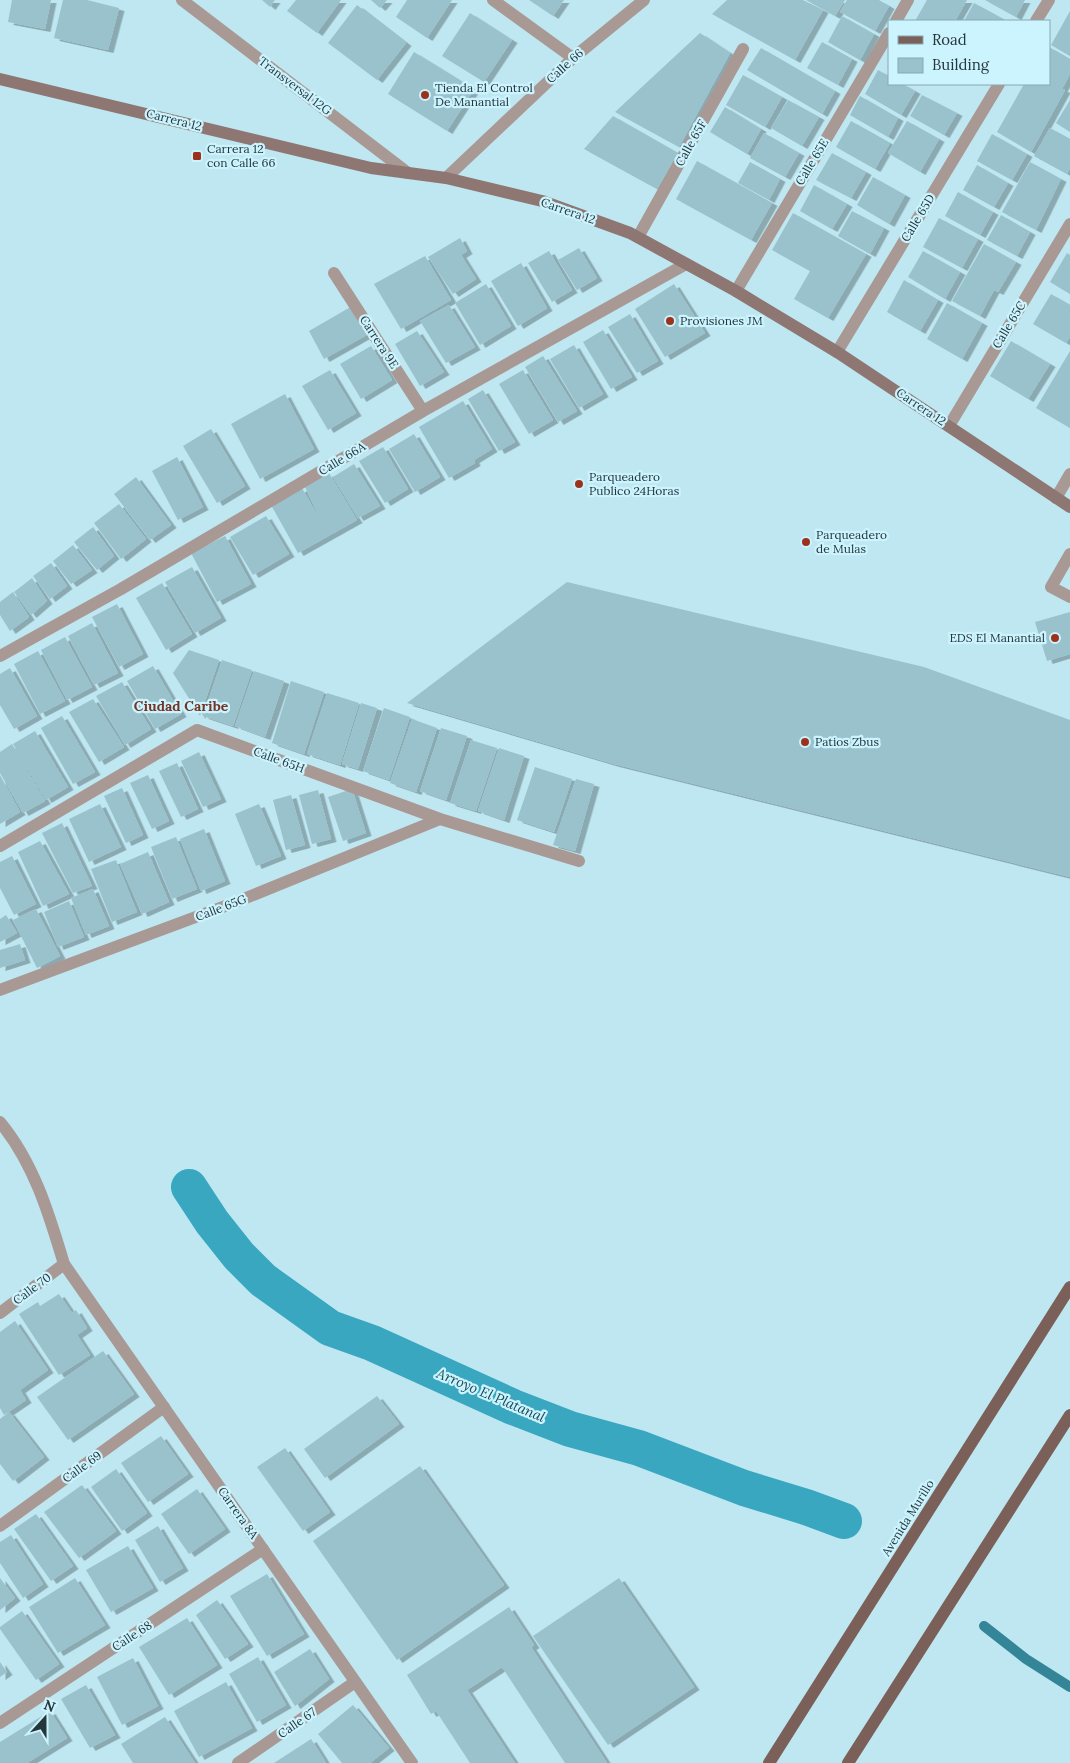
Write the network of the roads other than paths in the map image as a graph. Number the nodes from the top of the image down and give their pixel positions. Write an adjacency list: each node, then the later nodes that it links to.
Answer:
1 (182, 0): 13 (street, Transversal 12G)
2 (493, 0): 10 (street)
3 (644, 0): 10 (street, Calle 66)
4 (908, 0): 6 (street)
5 (1049, 0): 7 (street)
6 (897, 20)
7 (1037, 20)
8 (888, 35): 19 (street, Calle 65E)
9 (743, 48): 16 (street, Calle 65F)
10 (573, 58): 14 (street, Calle 66)
11 (0, 79): 13 (main road, Carrera 12)
12 (998, 85): 20 (street, Calle 65D)
13 (408, 173): 14 (main road, Carrera 12)
14 (446, 178): 16 (main road, Carrera 12)
15 (1070, 224): 22 (street, Calle 65C)
16 (638, 237): 17 (main road, Carrera 12)
17 (686, 264): 19 (main road, Carrera 12); 21 (street, Calle 66A)
18 (334, 273): 21 (street, Carrera 9E)
19 (736, 291): 20 (main road, Carrera 12)
20 (837, 352): 22 (main road, Carrera 12)
21 (423, 411): 28 (street, Calle 66A)
22 (949, 426): 24 (main road, Carrera 12)
23 (1070, 474): 24 (street)
24 (1056, 498): 25 (main road, Carrera 12)
25 (1070, 507)
26 (1070, 554): 27 (street)
27 (1070, 597)
28 (0, 656)
29 (440, 819): 30 (street, Calle 65H); 31 (street, Calle 65H); 32 (street, Calle 65G)
30 (0, 846)
31 (579, 861)
32 (0, 990)
33 (0, 1122): 34 (street, Carrera 8A)
34 (64, 1264): 36 (street, Calle 70); 37 (street, Carrera 8A)
35 (1070, 1287): 45 (main road, Avenida Murillo)
36 (0, 1313)
37 (164, 1407): 39 (street, Calle 69); 40 (street, Carrera 8A)
38 (1070, 1415): 46 (main road)
39 (0, 1526)
40 (263, 1549): 41 (street, Carrera 8A); 42 (street, Calle 68)
41 (355, 1682): 43 (street, Calle 67); 44 (street, Carrera 8A)
42 (0, 1723)
43 (238, 1763)
44 (412, 1763)
45 (769, 1763)
46 (848, 1763)

